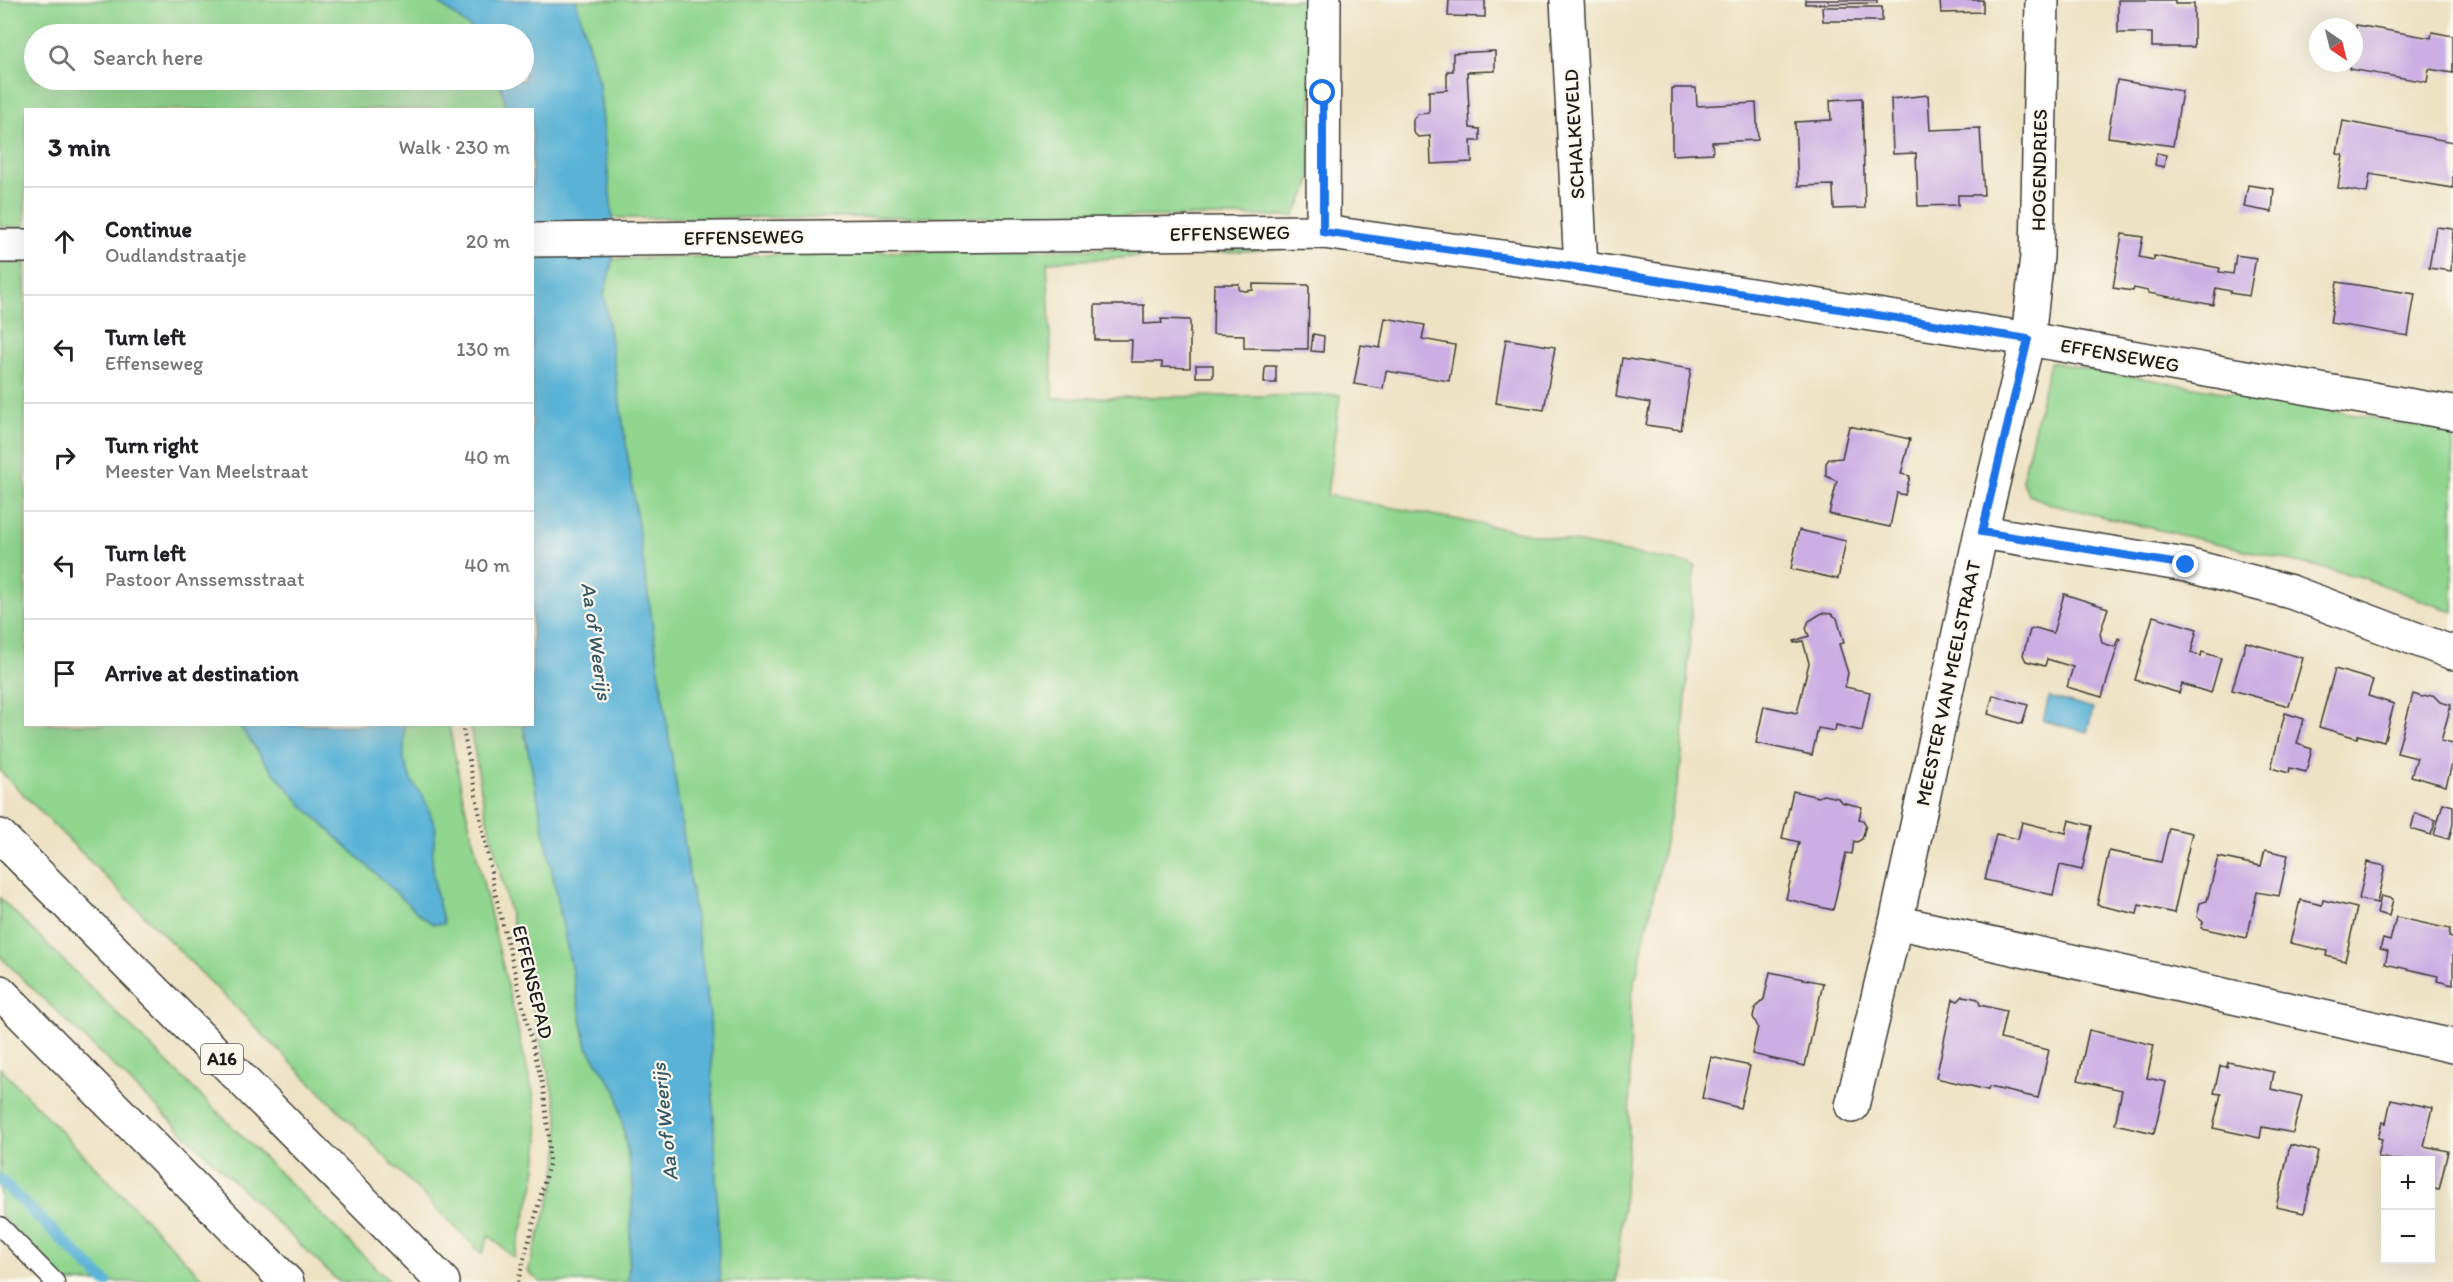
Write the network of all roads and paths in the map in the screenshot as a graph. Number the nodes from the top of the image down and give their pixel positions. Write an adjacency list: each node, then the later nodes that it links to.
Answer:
1 (1324, 0): 4 (main road)
2 (1567, 0): 8 (main road, SCHALKEVELD)
3 (2042, 0): 9 (main road, HOGENDRIES)
4 (1323, 232): 5 (main road, EFFENSEWEG); 8 (main road, EFFENSEWEG)
5 (534, 240)
6 (0, 246): 7 (main road)
7 (24, 246)
8 (1581, 268): 9 (main road, EFFENSEWEG)
9 (2028, 339): 10 (main road, EFFENSEWEG); 11 (main road, MEESTER VAN MEELSTRAAT)
10 (2453, 413)
11 (1982, 532): 12 (main road); 15 (main road, MEESTER VAN MEELSTRAAT)
12 (2453, 653)
13 (462, 726): 23 (path, EFFENSEPAD)
14 (0, 836): 22 (main road, A16)
15 (1896, 922): 17 (main road); 18 (main road, MEESTER VAN MEELSTRAAT)
16 (0, 992): 21 (main road)
17 (2453, 1046)
18 (1852, 1106)
19 (0, 1226): 20 (lane)
20 (55, 1282)
21 (287, 1282)
22 (443, 1282)
23 (518, 1282)

